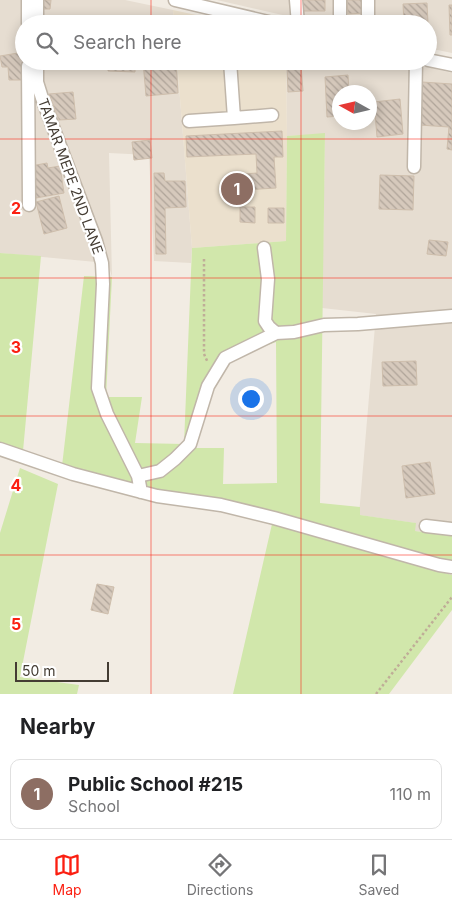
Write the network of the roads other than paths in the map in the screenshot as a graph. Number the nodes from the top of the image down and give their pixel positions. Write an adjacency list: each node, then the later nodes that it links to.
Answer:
1 (28, 0): 7 (street)
2 (37, 0): 8 (street)
3 (175, 0): 9 (street)
4 (296, 0): 10 (street)
5 (340, 0): 11 (street)
6 (368, 0): 12 (street)
7 (28, 15)
8 (37, 15)
9 (218, 15)
10 (297, 15)
11 (340, 15)
12 (368, 15)
13 (437, 62): 14 (street)
14 (452, 65)
15 (28, 70): 23 (street)
16 (37, 70): 28 (street, TAMAR MEPE 2ND LANE)
17 (231, 70): 20 (street)
18 (416, 70): 22 (street)
19 (272, 115): 20 (street)
20 (234, 118): 21 (street)
21 (189, 120)
22 (414, 167)
23 (29, 205)
24 (264, 248): 26 (street)
25 (452, 316): 26 (street)
26 (276, 333): 28 (street)
27 (0, 449): 29 (street)
28 (138, 476): 29 (street, TAMAR MEPE 2ND LANE)
29 (141, 492): 32 (street)
30 (426, 526): 31 (street)
31 (452, 529)
32 (452, 567)

